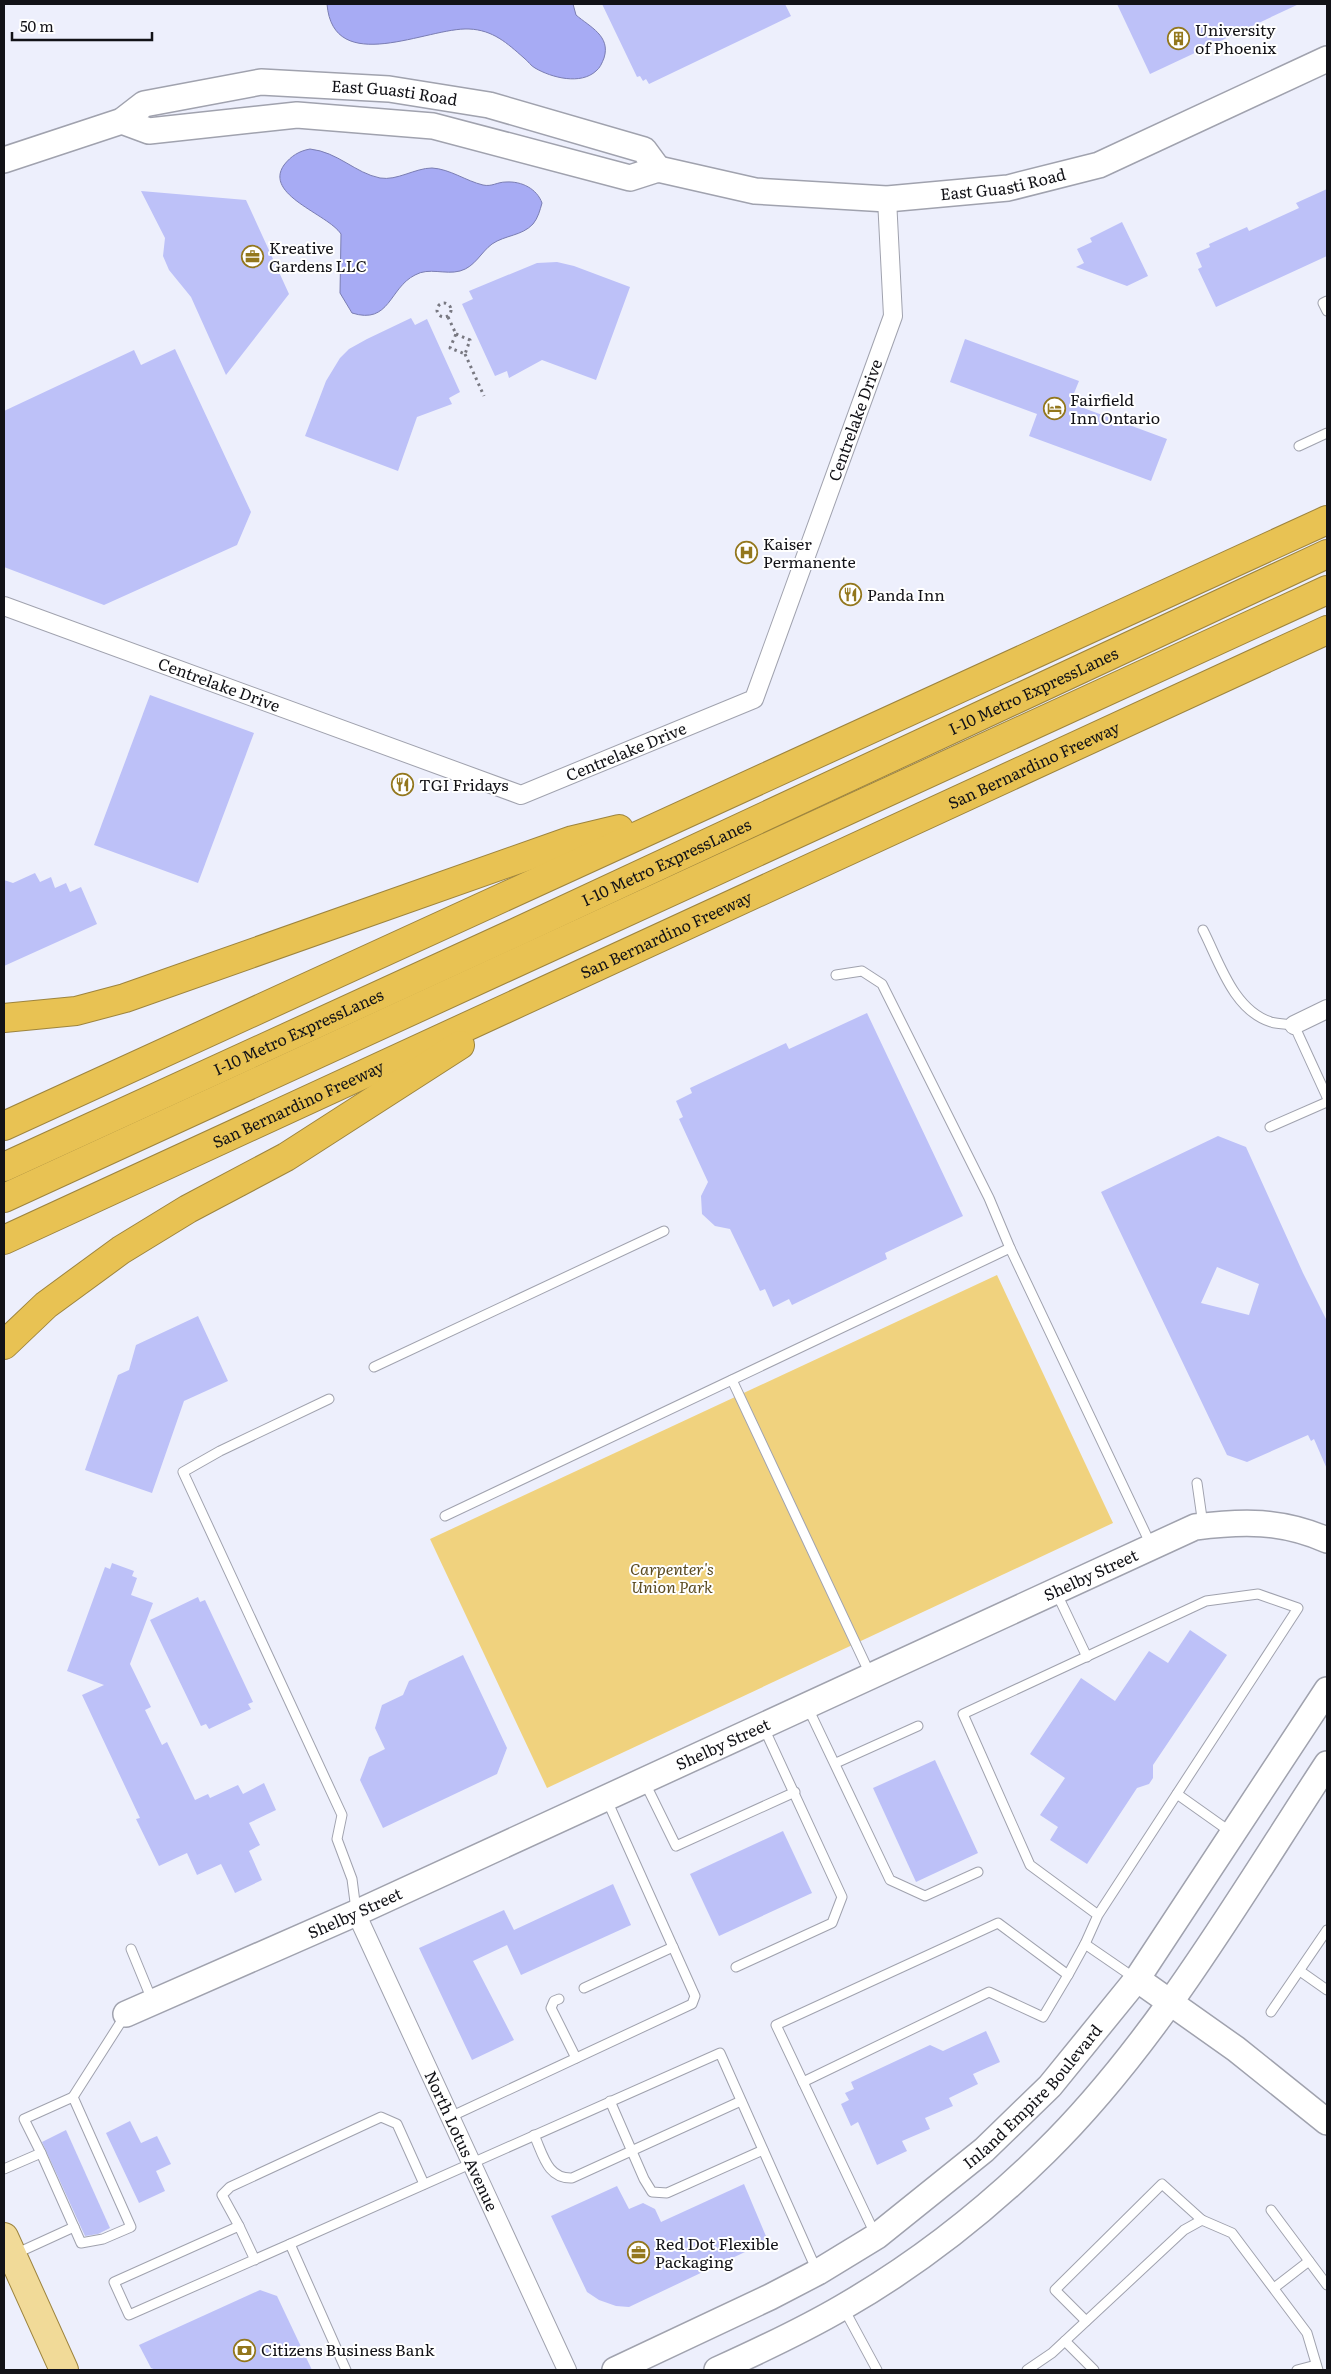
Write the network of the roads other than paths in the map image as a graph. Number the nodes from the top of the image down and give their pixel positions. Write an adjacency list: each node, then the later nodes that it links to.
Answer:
1 (1327, 59): 5 (main road, East Guasti Road)
2 (122, 122): 3 (main road, East Guasti Road); 4 (main road, East Guasti Road); 4 (main road, East Guasti Road)
3 (4, 160)
4 (658, 169): 5 (main road, East Guasti Road)
5 (887, 198): 13 (street, Centrelake Drive)
6 (1327, 301): 7 (lane)
7 (1327, 311)
8 (1327, 433): 9 (lane)
9 (1299, 446)
10 (1327, 520): 15 (highway)
11 (1327, 554): 26 (highway, I-10 Metro ExpressLanes)
12 (1327, 590): 27 (highway, I-10 Metro ExpressLanes)
13 (4, 606)
14 (1327, 630): 18 (highway, San Bernardino Freeway)
15 (677, 816): 20 (highway); 24 (highway)
16 (1203, 930): 21 (lane)
17 (836, 975): 30 (lane)
18 (550, 988): 29 (highway, San Bernardino Freeway); 31 (highway)
19 (1327, 1009): 21 (street)
20 (4, 1018)
21 (1294, 1025): 22 (lane)
22 (1327, 1097)
23 (1327, 1102): 25 (lane)
24 (4, 1126)
25 (1270, 1127)
26 (4, 1168)
27 (4, 1198)
28 (664, 1231): 32 (lane)
29 (4, 1240)
30 (1010, 1248): 33 (lane); 39 (lane)
31 (4, 1345)
32 (374, 1368)
33 (732, 1380): 36 (lane); 42 (lane)
34 (329, 1399): 55 (lane)
35 (1197, 1484): 37 (lane)
36 (445, 1516)
37 (1203, 1526): 38 (main road, Shelby Street); 39 (main road, Shelby Street)
38 (1327, 1540)
39 (1153, 1547): 40 (main road, Shelby Street)
40 (1056, 1592): 41 (lane); 42 (main road, Shelby Street)
41 (1087, 1656): 51 (lane); 56 (lane)
42 (871, 1676): 44 (main road, Shelby Street)
43 (1327, 1690): 53 (main road, Inland Empire Boulevard)
44 (806, 1706): 45 (main road, Shelby Street); 47 (lane)
45 (763, 1726): 49 (main road, Shelby Street); 50 (lane)
46 (918, 1726): 47 (lane)
47 (836, 1763): 54 (lane)
48 (1327, 1764): 69 (main road)
49 (644, 1780): 50 (lane); 52 (main road, Shelby Street)
50 (794, 1792): 61 (lane)
51 (1177, 1794): 53 (lane); 56 (lane)
52 (606, 1798): 55 (main road, Shelby Street); 59 (lane)
53 (1233, 1833): 64 (main road, Inland Empire Boulevard)
54 (978, 1872)
55 (356, 1913): 68 (main road, Shelby Street); 77 (street, North Lotus Avenue)
56 (1098, 1915): 58 (lane)
57 (1327, 1930): 62 (lane)
58 (1085, 1944): 63 (lane); 64 (lane)
59 (673, 1947): 65 (lane); 72 (lane)
60 (131, 1949): 68 (lane)
61 (736, 1967)
62 (1300, 1971): 66 (lane); 70 (lane)
63 (1068, 1975): 73 (lane); 73 (lane)
64 (1137, 1980): 69 (main road); 90 (main road, Inland Empire Boulevard)
65 (584, 1988)
66 (1327, 1990)
67 (559, 1999): 72 (lane)
68 (154, 2002): 71 (main road, Shelby Street)
69 (1170, 2003): 78 (main road); 98 (main road)
70 (1270, 2012)
71 (126, 2014): 74 (lane)
72 (576, 2058): 77 (lane)
73 (803, 2082): 90 (lane)
74 (73, 2097): 82 (lane); 89 (lane)
75 (741, 2100): 76 (lane); 80 (lane); 81 (lane)
76 (610, 2101): 79 (lane); 81 (lane)
77 (450, 2117): 83 (street, North Lotus Avenue)
78 (1327, 2122)
79 (534, 2135): 81 (lane); 83 (lane)
80 (763, 2150): 81 (lane); 95 (lane)
81 (632, 2151)
82 (41, 2153): 84 (lane); 89 (lane)
83 (471, 2163): 85 (lane); 104 (street, North Lotus Avenue)
84 (4, 2169)
85 (424, 2184): 88 (lane); 91 (lane)
86 (1272, 2210): 94 (lane)
87 (1202, 2220): 97 (lane); 99 (lane); 99 (lane)
88 (239, 2226): 93 (lane); 93 (lane)
89 (74, 2227): 92 (lane)
90 (876, 2236): 95 (main road, Inland Empire Boulevard)
91 (290, 2244): 93 (lane); 103 (lane)
92 (8, 2246): 102 (main road)
93 (255, 2260)
94 (1310, 2261): 96 (lane); 97 (lane)
95 (818, 2272): 105 (main road, Inland Empire Boulevard)
96 (1327, 2285)
97 (1274, 2288): 101 (lane)
98 (843, 2307): 106 (main road); 107 (lane)
99 (1086, 2321): 100 (lane)
100 (1064, 2341): 108 (lane); 109 (lane)
101 (1317, 2367): 110 (lane)
102 (64, 2370)
103 (346, 2370)
104 (567, 2370)
105 (615, 2370)
106 (717, 2370)
107 (877, 2370)
108 (1027, 2370)
109 (1094, 2370)
110 (1297, 2370)

